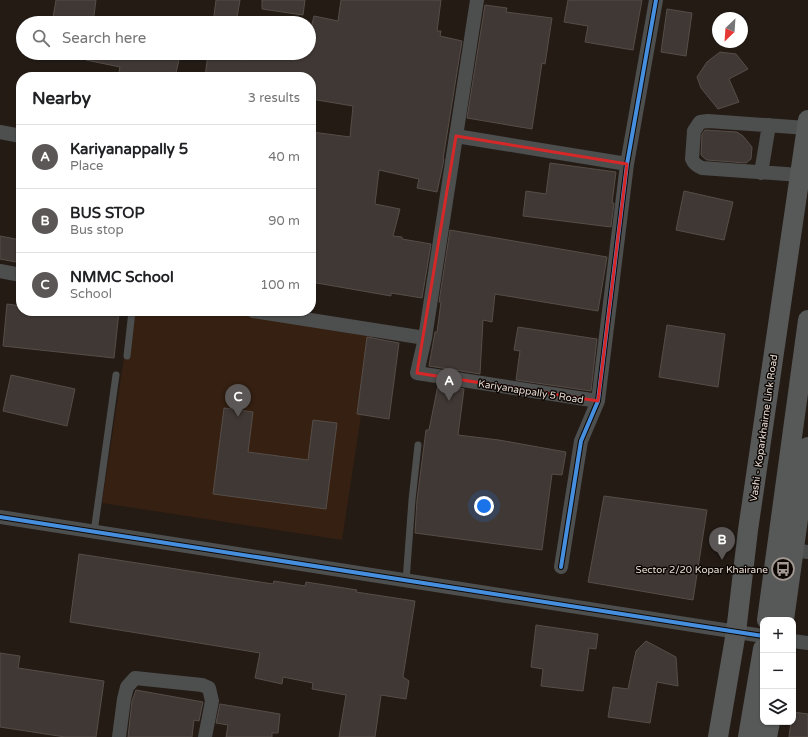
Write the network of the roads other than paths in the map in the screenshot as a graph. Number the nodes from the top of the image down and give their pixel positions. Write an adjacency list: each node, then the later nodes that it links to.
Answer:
1 (477, 0): 7 (street)
2 (656, 0): 9 (street)
3 (807, 124): 4 (street); 8 (main road, Vashi - Koparkhairne Link Road)
4 (768, 125): 10 (street); 10 (street)
5 (0, 132): 6 (street)
6 (16, 135)
7 (456, 136): 9 (street); 17 (street)
8 (805, 155): 11 (main road, Vashi - Koparkhairne Link Road)
9 (627, 164): 21 (street)
10 (761, 173): 11 (street)
11 (800, 175): 31 (main road, Vashi - Koparkhairne Link Road)
12 (0, 271): 13 (street)
13 (16, 273)
14 (131, 316): 19 (lane)
15 (284, 316): 17 (street)
16 (808, 320): 18 (main road)
17 (425, 338): 21 (street, Kariyanappally 5 Road)
18 (805, 352): 26 (main road)
19 (127, 356)
20 (116, 375): 25 (lane)
21 (598, 401): 27 (street)
22 (418, 445): 28 (lane)
23 (808, 447): 26 (main road)
24 (0, 517): 25 (street)
25 (94, 532): 28 (street)
26 (794, 543): 29 (main road); 30 (main road)
27 (561, 567)
28 (406, 581): 31 (street)
29 (768, 617)
30 (784, 617)
31 (736, 632): 32 (street); 39 (main road, Vashi - Koparkhairne Link Road)
32 (760, 636)
33 (796, 641): 34 (street)
34 (808, 643)
35 (762, 653): 40 (main road)
36 (770, 725): 41 (main road)
37 (119, 737): 38 (street)
38 (205, 737)
39 (718, 737)
40 (748, 737)
41 (768, 737)

